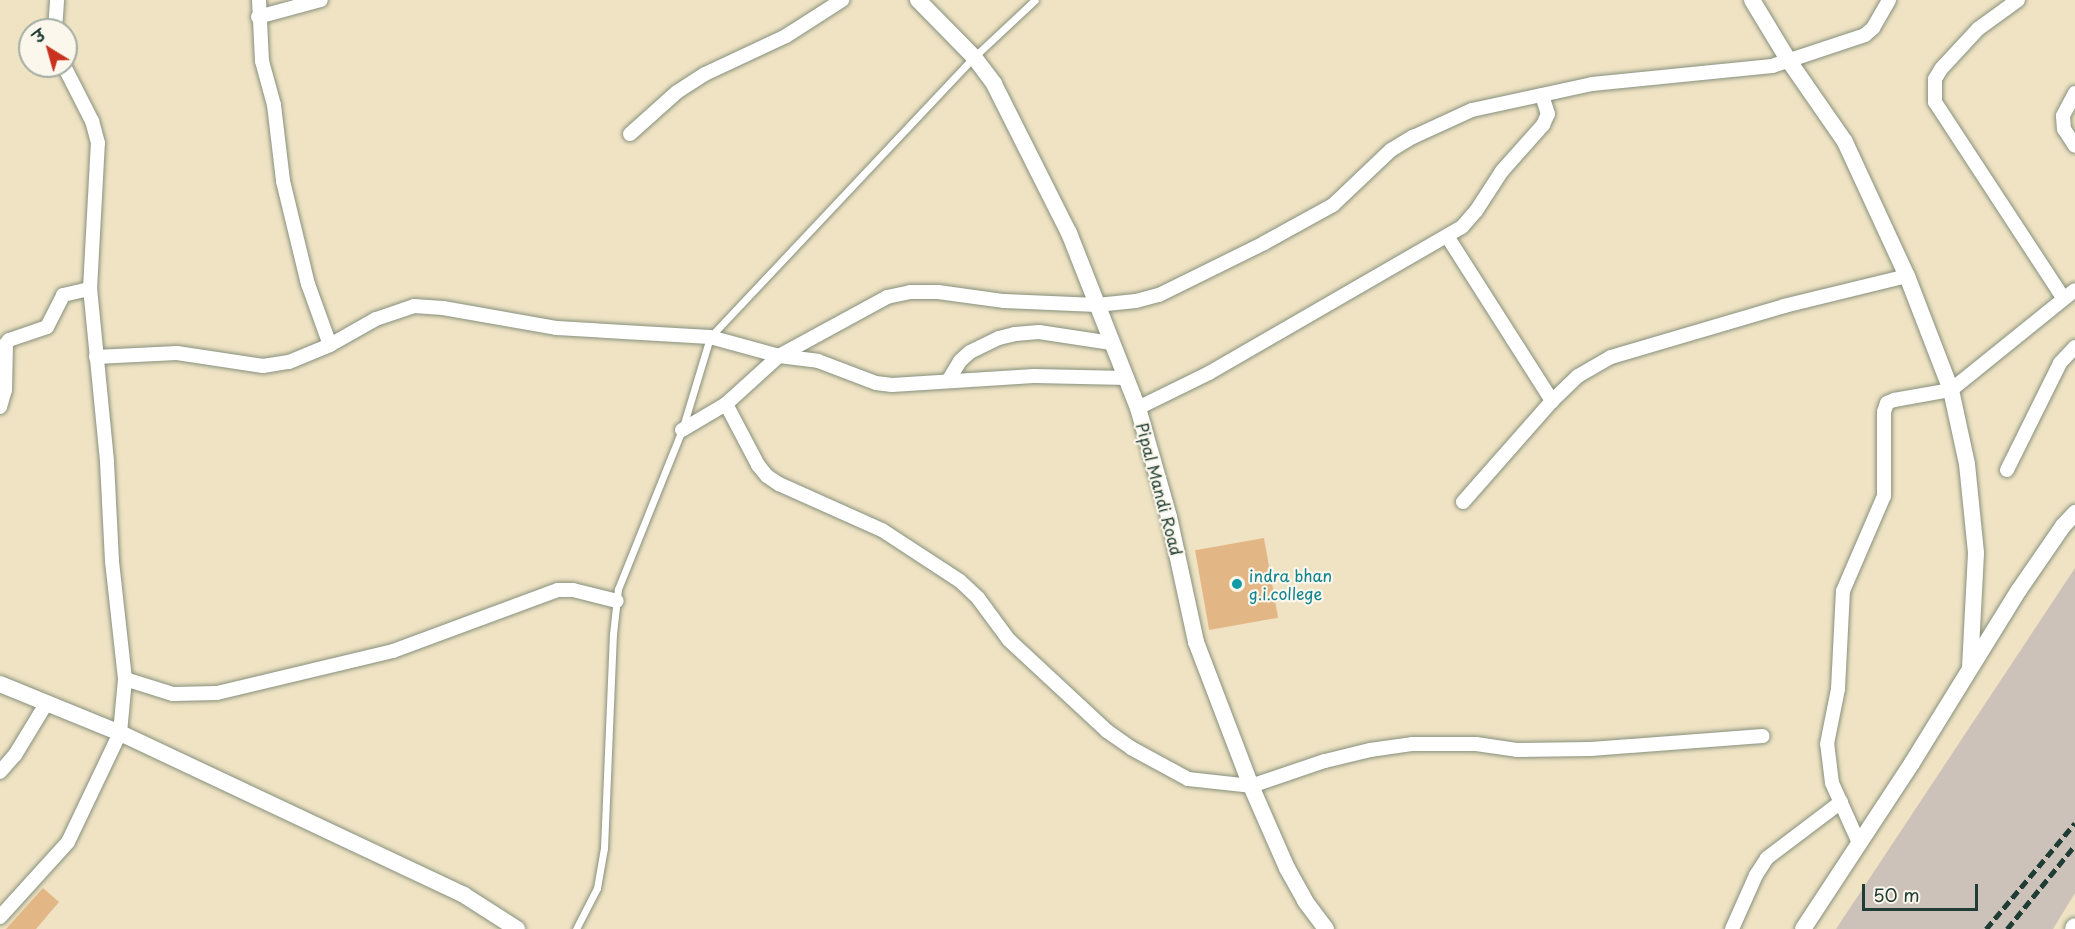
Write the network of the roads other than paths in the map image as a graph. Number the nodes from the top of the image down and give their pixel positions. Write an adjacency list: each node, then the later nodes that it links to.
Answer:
1 (57, 0): 11 (street)
2 (259, 0): 10 (street)
3 (321, 0): 10 (street)
4 (842, 0): 17 (street)
5 (918, 0): 12 (street, Pipal Mandi Road)
6 (1035, 0): 12 (lane)
7 (1752, 0): 13 (street)
8 (1889, 0): 13 (street)
9 (2018, 0): 22 (street)
10 (258, 17): 26 (street)
11 (56, 18)
12 (974, 57): 23 (street, Pipal Mandi Road); 24 (lane)
13 (1789, 62): 16 (street); 20 (street)
14 (70, 78): 21 (street)
15 (2075, 93): 18 (street)
16 (1542, 95): 19 (street); 23 (street)
17 (630, 134)
18 (2075, 146)
19 (1447, 236): 33 (street); 36 (street)
20 (1907, 276): 32 (street); 33 (street)
21 (90, 289): 29 (street); 35 (street)
22 (2069, 295): 32 (street)
23 (1097, 305): 25 (street, Pipal Mandi Road); 28 (street)
24 (710, 337): 26 (street); 28 (street); 37 (lane)
25 (1111, 343): 30 (street, Pipal Mandi Road); 31 (street)
26 (330, 345): 29 (street)
27 (2075, 347): 38 (street)
28 (779, 356): 31 (street); 34 (street)
29 (96, 357): 43 (street)
30 (1127, 378): 31 (street); 36 (street, Pipal Mandi Road)
31 (948, 381)
32 (1951, 390): 42 (street); 50 (street)
33 (1552, 401): 39 (street)
34 (726, 404): 37 (street); 49 (street)
35 (0, 407)
36 (1138, 408): 49 (street, Pipal Mandi Road)
37 (682, 430): 41 (lane)
38 (2007, 470)
39 (1463, 502)
40 (2075, 513): 42 (street)
41 (617, 601): 43 (street); 54 (lane)
42 (1970, 668): 51 (street)
43 (125, 679): 46 (street)
44 (0, 684): 45 (street)
45 (46, 704): 46 (street); 48 (street)
46 (120, 733): 52 (street); 53 (street)
47 (1763, 736): 49 (street)
48 (0, 772)
49 (1251, 786): 55 (street, Pipal Mandi Road)
50 (1841, 802): 51 (street); 56 (street)
51 (1859, 843): 57 (street)
52 (0, 917)
53 (517, 929)
54 (576, 929)
55 (1326, 929)
56 (1732, 929)
57 (1803, 929)

